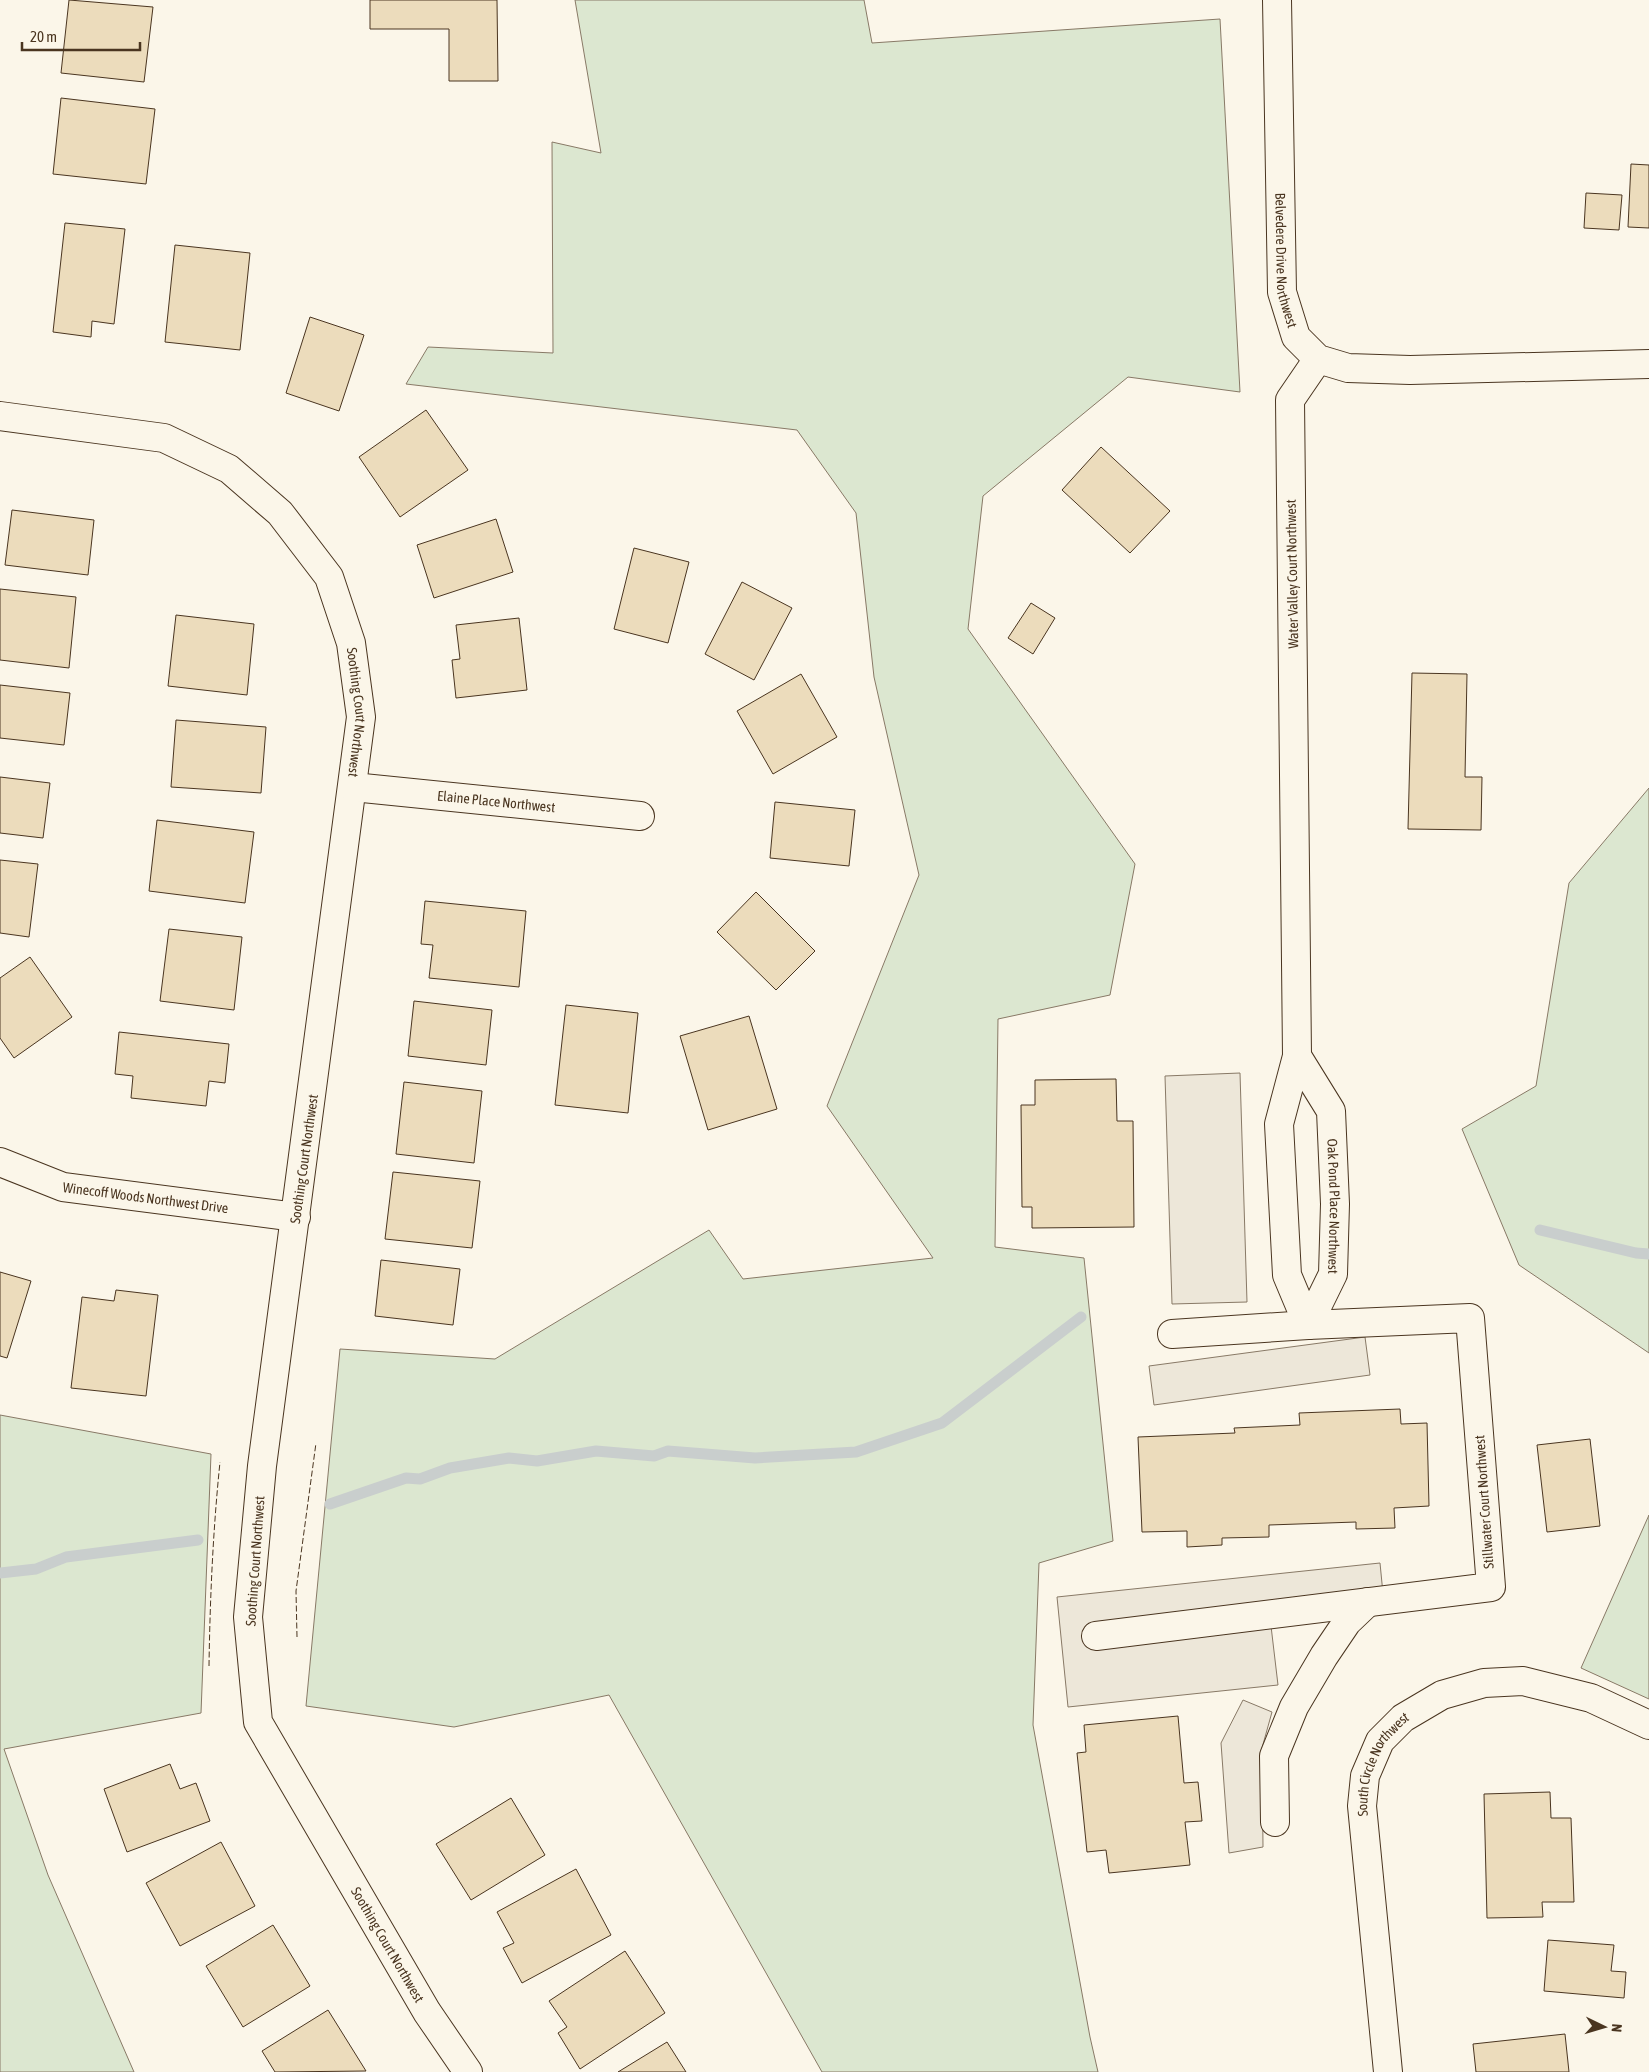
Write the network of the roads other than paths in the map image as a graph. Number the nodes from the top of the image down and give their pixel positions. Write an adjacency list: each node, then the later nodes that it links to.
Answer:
1 (1277, 0): 2 (street, Belvedere Drive Northwest)
2 (1318, 359): 3 (street, Belvedere Drive Northwest); 7 (street, Water Valley Court Northwest)
3 (1649, 364)
4 (0, 416): 5 (street, Soothing Court Northwest)
5 (353, 787): 6 (street, Elaine Place Northwest); 9 (street, Soothing Court Northwest)
6 (640, 816)
7 (1297, 1056): 10 (street); 10 (street, Oak Pond Place Northwest)
8 (0, 1162): 9 (street, Winecoff Woods Northwest Drive)
9 (296, 1217): 16 (street, Soothing Court Northwest)
10 (1308, 1325): 11 (street, Stillwater Court Northwest); 12 (street, Stillwater Court Northwest)
11 (1172, 1334)
12 (1368, 1602): 13 (street, Stillwater Court Northwest); 15 (street)
13 (1096, 1636)
14 (1649, 1725): 17 (street, South Circle Northwest)
15 (1275, 1822)
16 (468, 2072)
17 (1388, 2072)

